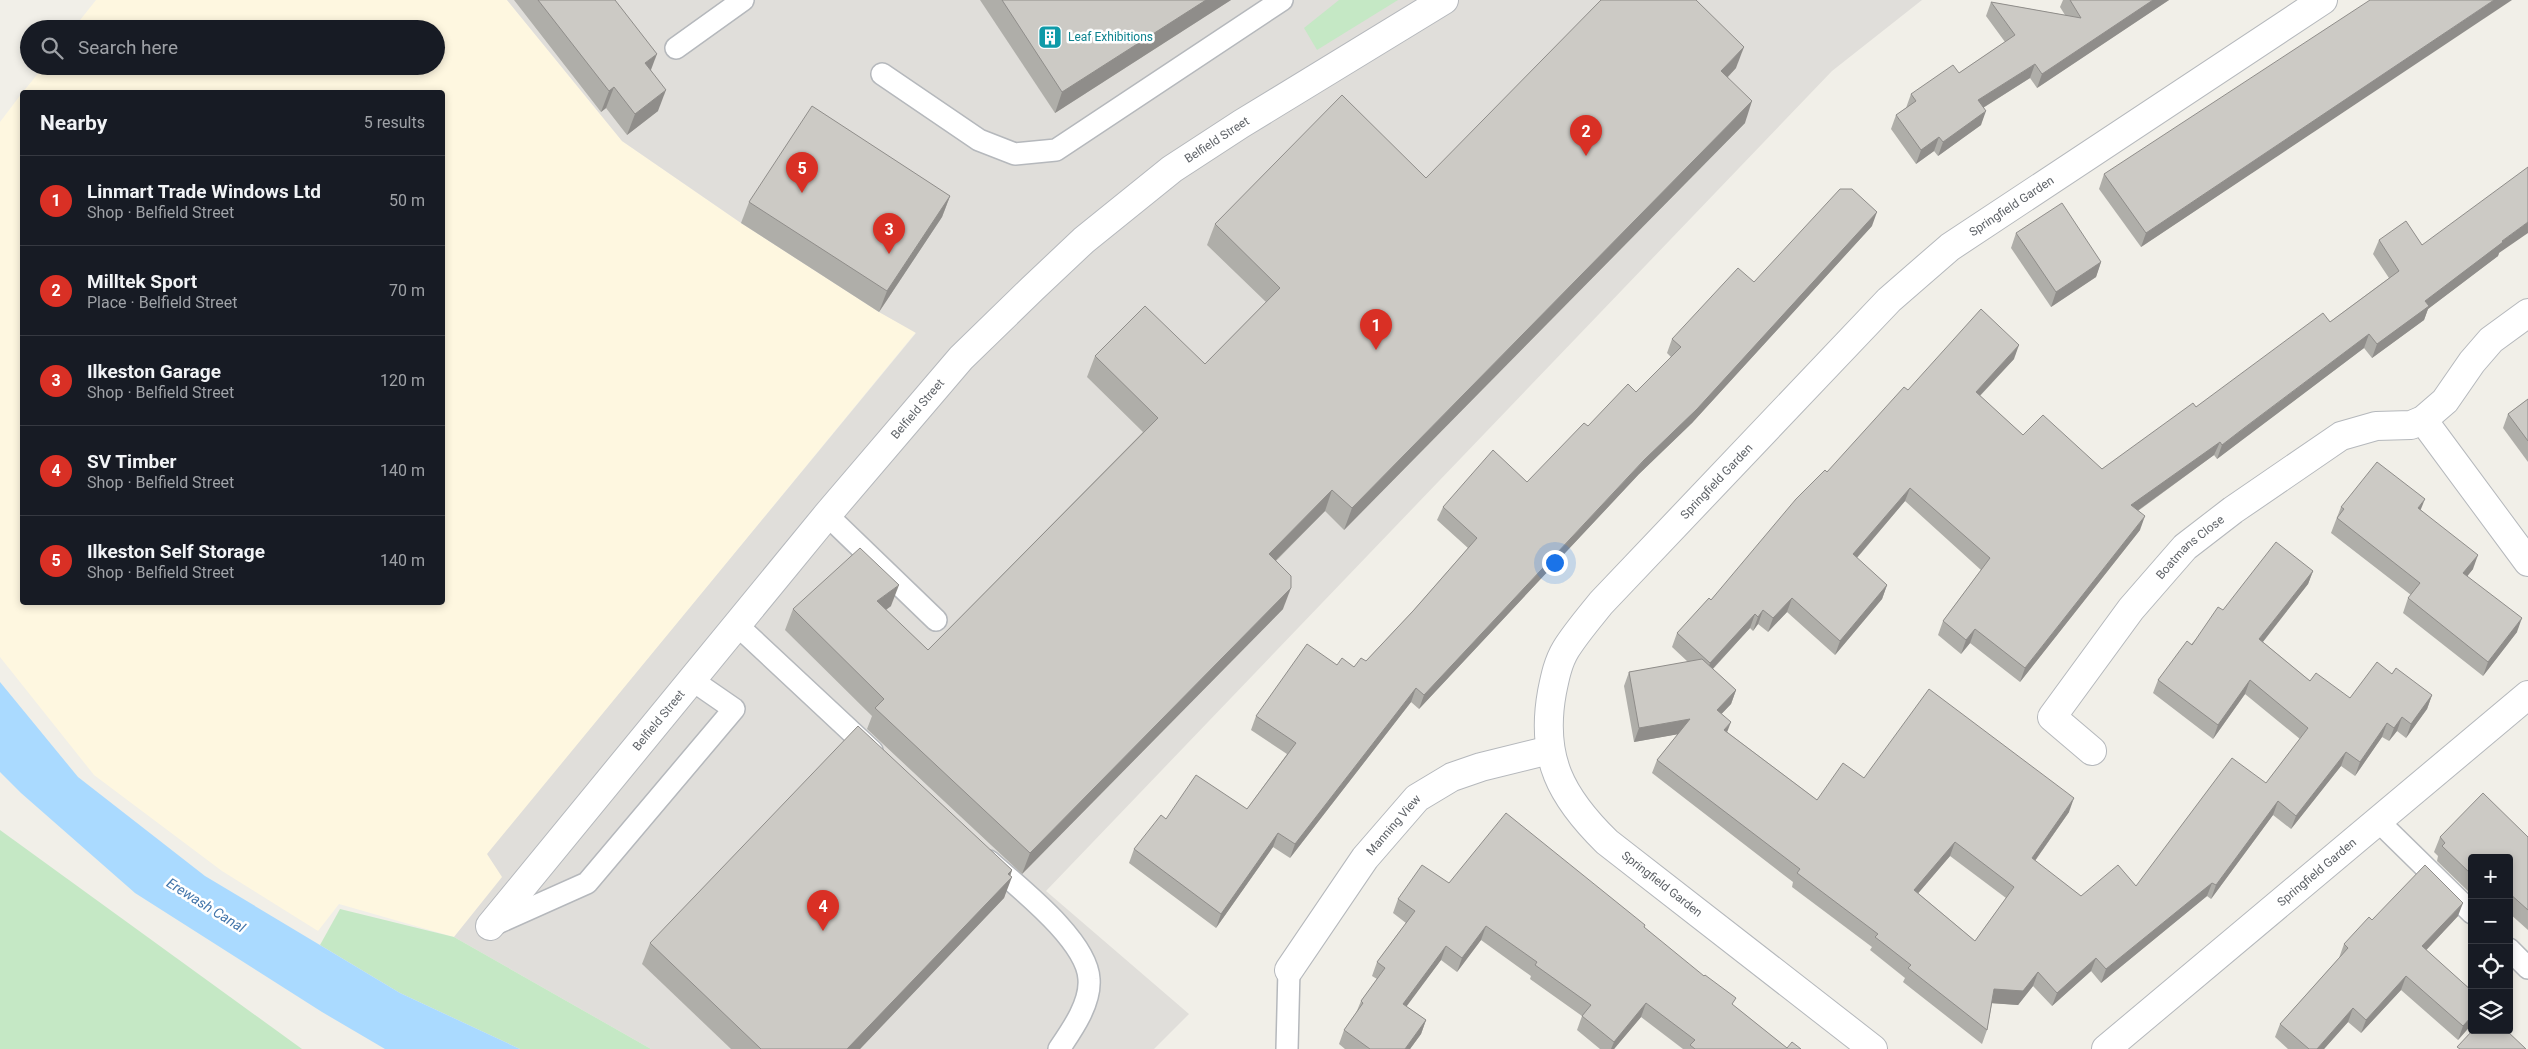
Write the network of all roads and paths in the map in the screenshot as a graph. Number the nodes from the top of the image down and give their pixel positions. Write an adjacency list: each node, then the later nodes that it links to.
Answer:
1 (744, 0): 5 (lane)
2 (1282, 0): 6 (lane)
3 (1444, 0): 9 (street, Belfield Street)
4 (2323, 0): 15 (street, Springfield Garden)
5 (676, 48)
6 (882, 74)
7 (2528, 313): 8 (street, Boatmans Close)
8 (2423, 420): 10 (street); 16 (street, Boatmans Close)
9 (827, 515): 11 (lane); 12 (street, Belfield Street)
10 (2528, 562)
11 (936, 620)
12 (737, 625): 13 (street, Belfield Street); 17 (lane)
13 (692, 680): 21 (street, Belfield Street); 21 (lane)
14 (2528, 695): 18 (street, Springfield Garden)
15 (1550, 750): 24 (street, Manning View); 27 (street, Springfield Garden)
16 (2092, 751)
17 (890, 768)
18 (2377, 820): 20 (lane); 28 (street, Springfield Garden)
19 (978, 850): 25 (lane)
20 (2468, 909)
21 (490, 926)
22 (2513, 954): 23 (lane)
23 (2528, 968)
24 (1289, 970): 26 (lane)
25 (1059, 1049)
26 (1287, 1049)
27 (1873, 1049)
28 (2106, 1049)

